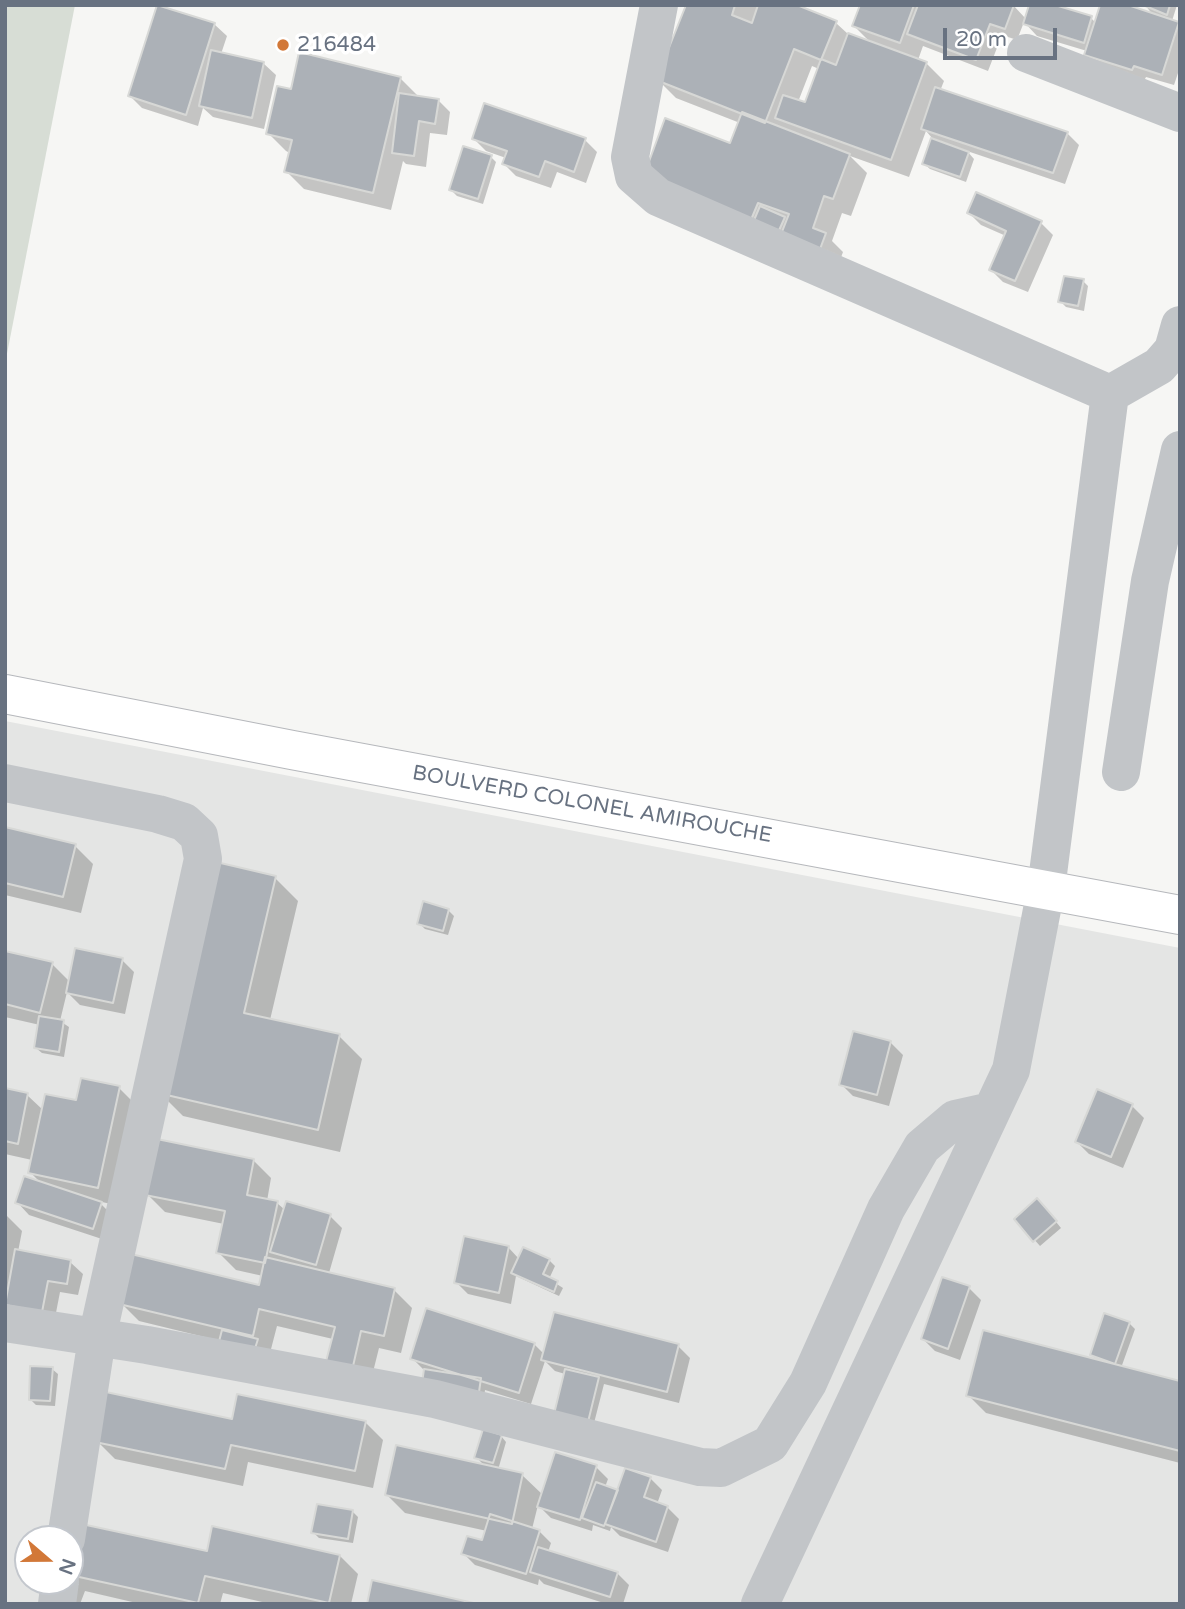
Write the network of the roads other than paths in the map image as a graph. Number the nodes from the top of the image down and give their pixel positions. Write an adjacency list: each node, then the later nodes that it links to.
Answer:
1 (659, 5): 5 (street)
2 (1026, 53): 3 (street)
3 (1180, 113)
4 (1180, 326): 5 (street)
5 (1110, 394): 10 (street)
6 (1180, 450): 8 (street)
7 (5, 694): 10 (main road, BOULVERD COLONEL AMIROUCHE)
8 (1121, 772)
9 (5, 783): 14 (street)
10 (1046, 889): 11 (main road, BOULVERD COLONEL AMIROUCHE); 12 (street)
11 (1180, 915)
12 (991, 1111): 14 (street); 16 (street)
13 (5, 1323): 14 (street)
14 (97, 1338): 15 (street)
15 (68, 1525)
16 (760, 1604)

